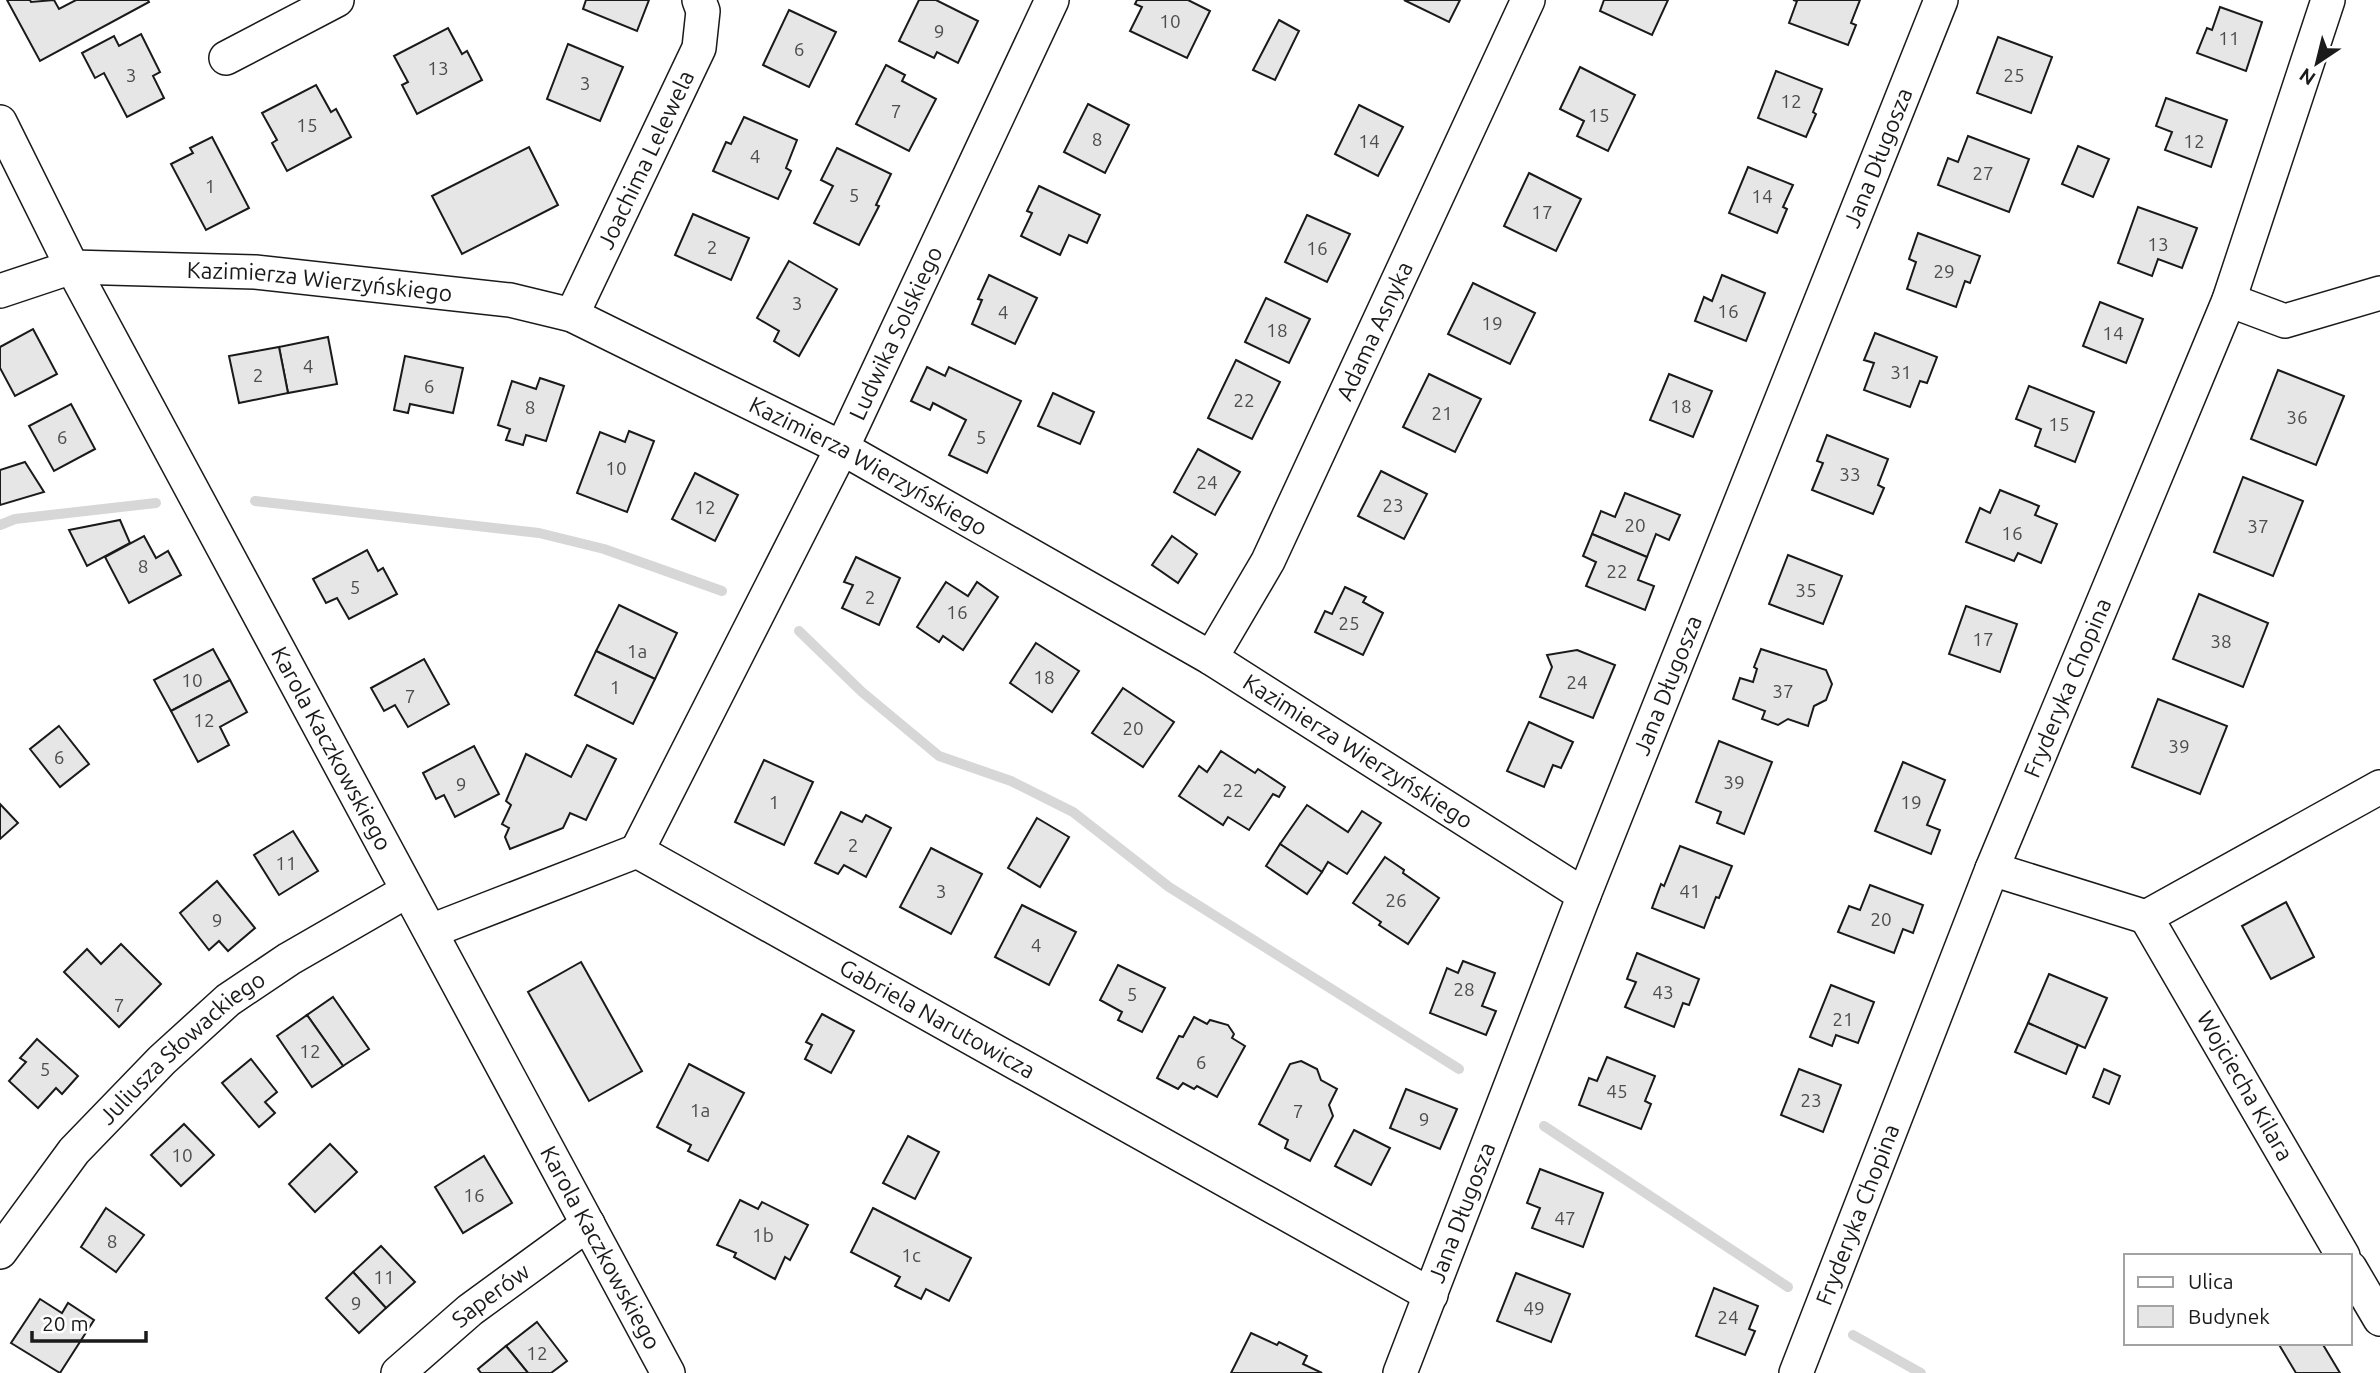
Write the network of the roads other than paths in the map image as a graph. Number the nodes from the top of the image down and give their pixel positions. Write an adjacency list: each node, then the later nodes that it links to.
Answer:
1 (337, 0): 7 (street)
2 (699, 0): 13 (street, Joachima Lelewela)
3 (1052, 0): 14 (street, Ludwika Solskiego)
4 (1528, 0): 15 (street, Adama Asnyka)
5 (1941, 0): 20 (street, Jana Długosza)
6 (2328, 0): 12 (street, Fryderyka Chopina)
7 (226, 58)
8 (0, 122): 9 (street, Karola Kaczkowskiego)
9 (72, 267): 10 (street); 13 (street, Kazimierza Wierzyńskiego); 19 (street, Karola Kaczkowskiego)
10 (0, 291)
11 (2380, 293): 12 (street)
12 (2229, 300): 18 (street, Fryderyka Chopina)
13 (572, 315): 14 (street, Kazimierza Wierzyńskiego)
14 (842, 448): 15 (street, Kazimierza Wierzyńskiego); 17 (street, Ludwika Solskiego)
15 (1211, 658): 20 (street, Kazimierza Wierzyńskiego)
16 (2380, 788): 21 (street)
17 (637, 851): 22 (street); 27 (street, Gabriela Narutowicza)
18 (1993, 869): 21 (street); 32 (street, Fryderyka Chopina)
19 (407, 891): 22 (street, Karola Kaczkowskiego); 24 (street, Juliusza Słowackiego)
20 (1584, 895): 27 (street, Jana Długosza)
21 (2146, 917): 25 (street, Wojciecha Kilara)
22 (431, 930): 23 (street, Karola Kaczkowskiego)
23 (588, 1224): 29 (street, Saperów); 30 (street, Karola Kaczkowskiego)
24 (0, 1252)
25 (2342, 1254)
26 (2352, 1271): 28 (street)
27 (1431, 1295): 31 (street, Jana Długosza)
28 (2380, 1319)
29 (398, 1373)
30 (668, 1373)
31 (1400, 1373)
32 (1796, 1373)

